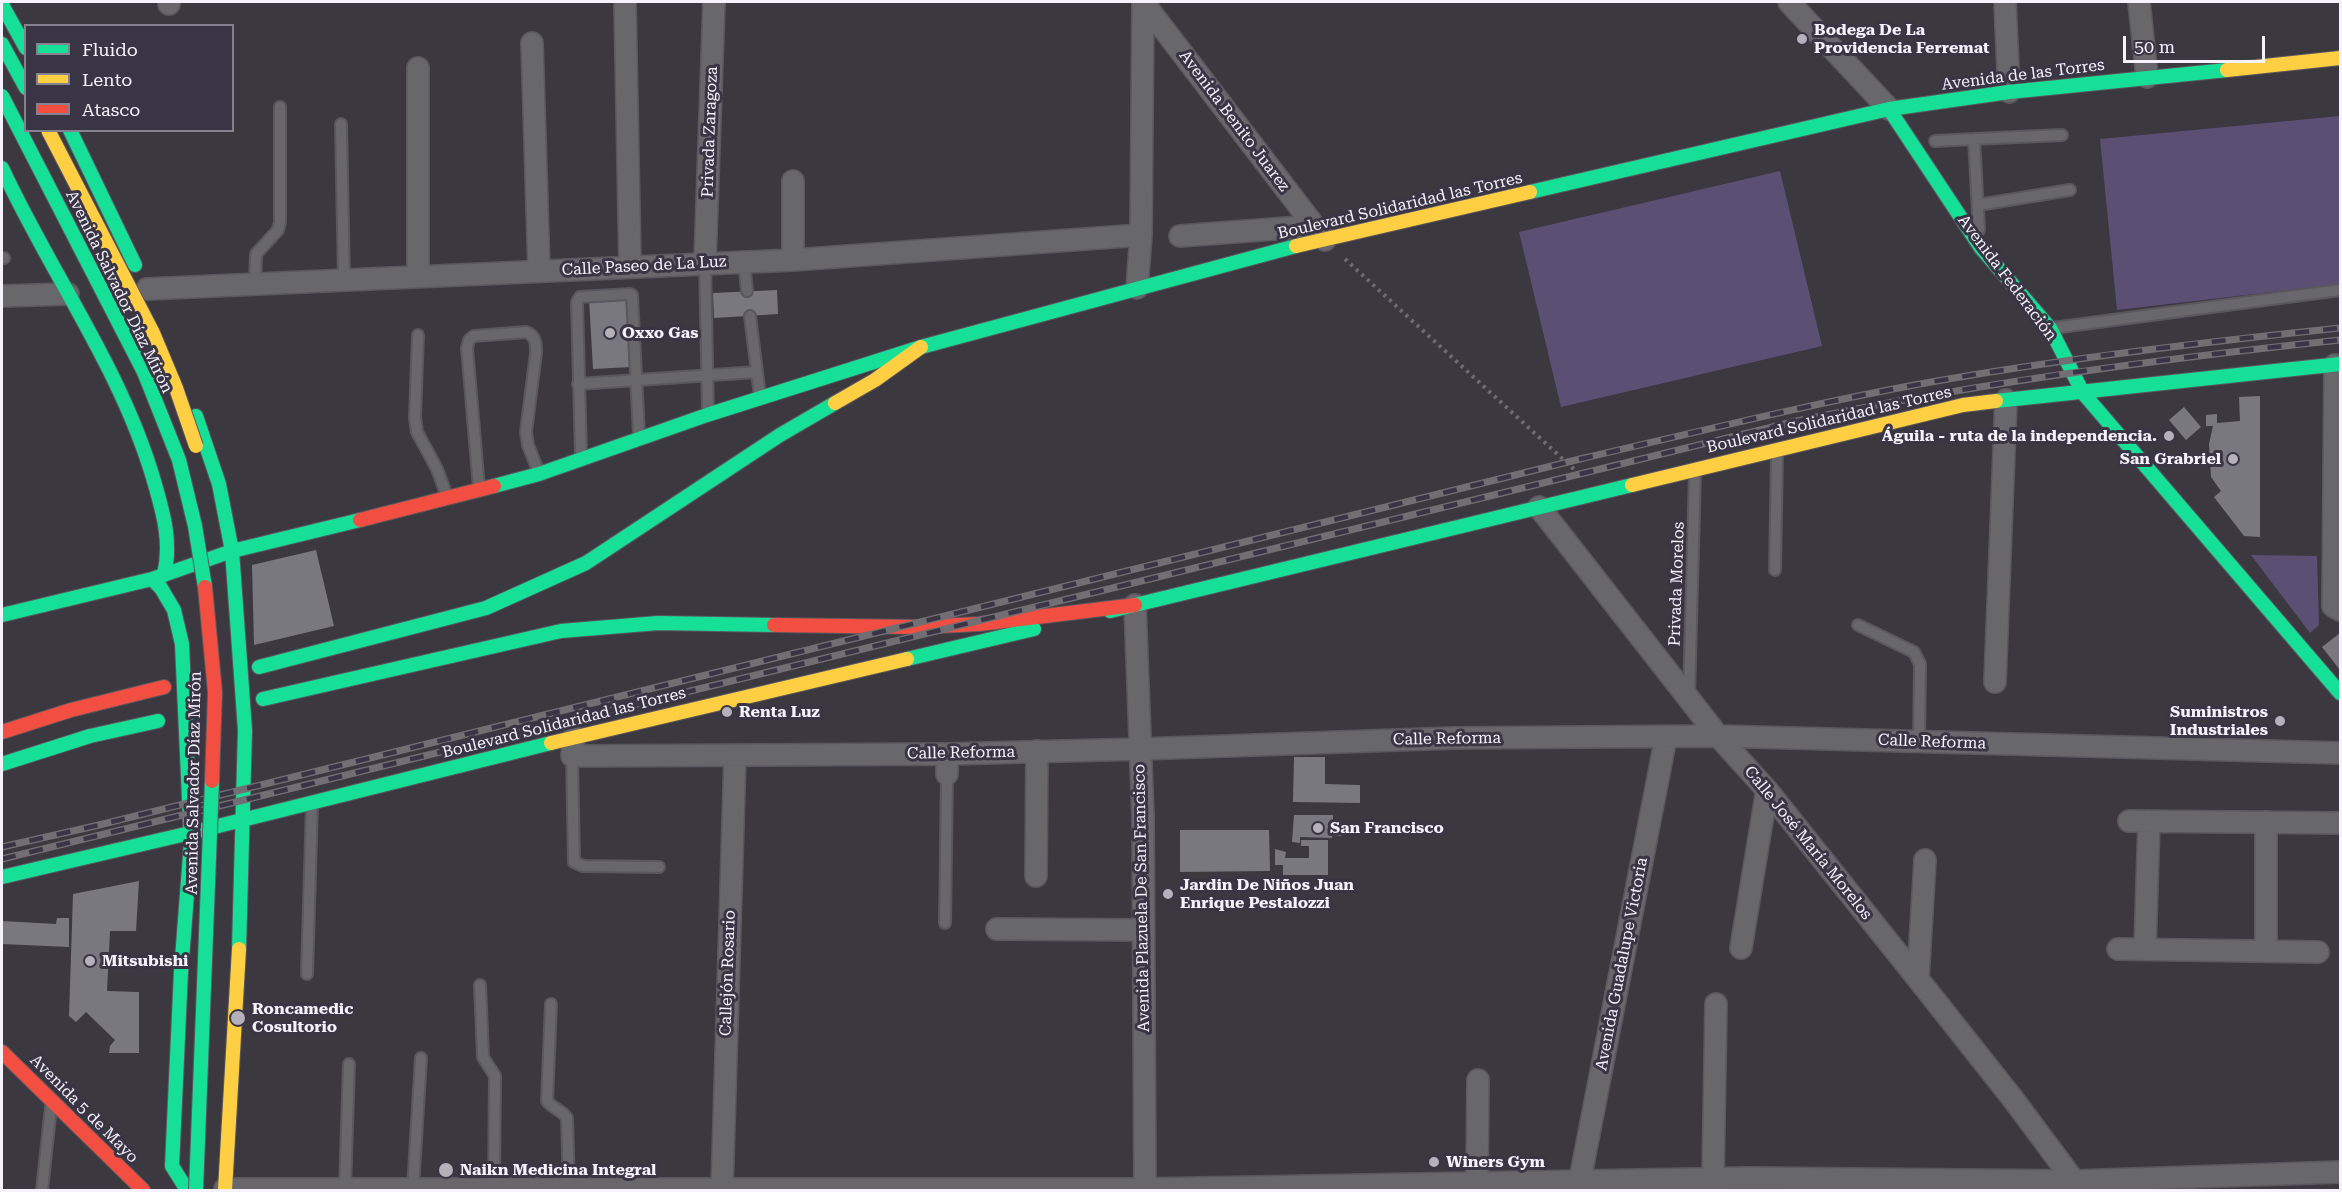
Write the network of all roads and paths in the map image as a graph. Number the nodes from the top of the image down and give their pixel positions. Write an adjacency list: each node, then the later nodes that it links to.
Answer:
1 (625, 2): 36 (street)
2 (714, 2): 34 (street, Privada Zaragoza)
3 (1143, 2): 29 (street, Avenida Benito Juarez); 30 (street)
4 (1789, 2): 18 (street, Avenida Federación)
5 (2005, 2): 15 (street)
6 (2139, 2): 13 (street)
7 (2, 5): 10 (main road)
8 (532, 43): 37 (street)
9 (2, 44): 14 (main road)
10 (24, 44)
11 (2340, 58): 13 (main road, Avenida de las Torres)
12 (418, 68): 38 (street)
13 (2147, 78): 15 (main road, Avenida de las Torres)
14 (24, 84)
15 (2009, 92): 18 (main road, Avenida de las Torres)
16 (2, 96): 149 (main road, Avenida Salvador Díaz Mirón, bridge)
17 (280, 107): 40 (lane)
18 (1889, 110): 29 (main road, Boulevard Solidaridad las Torres); 32 (main road, Avenida Federación)
19 (341, 124): 39 (lane)
20 (49, 132): 142 (main road, Avenida Salvador Díaz Mirón, bridge)
21 (71, 132): 42 (main road, Avenida Salvador Díaz Mirón)
22 (2061, 135): 23 (lane)
23 (1974, 139): 24 (lane); 28 (lane)
24 (1935, 141)
25 (2, 168): 45 (main road)
26 (793, 181): 33 (street)
27 (2070, 190): 28 (lane)
28 (1978, 205): 32 (lane)
29 (1320, 233): 31 (street); 41 (main road, Boulevard Solidaridad las Torres); 66 (path)
30 (1141, 236): 33 (street, Calle Paseo de La Luz); 41 (street)
31 (1180, 236)
32 (1981, 248): 48 (main road, Avenida Federación)
33 (793, 260): 35 (street, Calle Paseo de La Luz)
34 (705, 262): 35 (street, Calle Paseo de La Luz); 36 (street, Calle Paseo de La Luz); 53 (lane)
35 (744, 262): 44 (lane)
36 (630, 266): 37 (street, Calle Paseo de La Luz)
37 (538, 271): 38 (street, Calle Paseo de La Luz)
38 (418, 277): 39 (street, Calle Paseo de La Luz)
39 (344, 280): 40 (street, Calle Paseo de La Luz)
40 (255, 284): 42 (street, Calle Paseo de La Luz)
41 (1137, 288): 50 (main road, Boulevard Solidaridad las Torres)
42 (147, 289): 69 (main road, Avenida Salvador Díaz Mirón)
43 (2340, 290): 48 (lane)
44 (747, 291)
45 (68, 294): 46 (street); 70 (main road)
46 (2, 296)
47 (750, 316): 52 (lane)
48 (2050, 328): 56 (main road, Avenida Federación)
49 (418, 335): 67 (lane)
50 (921, 347): 57 (main road, Boulevard Solidaridad las Torres); 78 (main road, Boulevard Solidaridad las Torres)
51 (2338, 364): 56 (main road); 74 (street)
52 (757, 372): 53 (lane); 57 (lane)
53 (708, 376): 54 (lane); 59 (lane)
54 (635, 381): 55 (lane); 55 (lane); 60 (lane)
55 (579, 384): 62 (lane)
56 (2083, 393): 58 (main road); 81 (main road, Avenida Federación)
57 (760, 399): 59 (main road, Boulevard Solidaridad las Torres)
58 (2006, 400): 61 (main road, Boulevard Solidaridad las Torres); 79 (street)
59 (708, 415): 60 (main road, Boulevard Solidaridad las Torres)
60 (639, 438): 62 (main road, Boulevard Solidaridad las Torres)
61 (1776, 450): 63 (main road, Boulevard Solidaridad las Torres); 72 (lane)
62 (582, 459): 64 (main road, Boulevard Solidaridad las Torres)
63 (1695, 469): 66 (main road, Boulevard Solidaridad las Torres); 83 (lane, Privada Morelos)
64 (539, 474): 65 (main road, Boulevard Solidaridad las Torres); 65 (lane)
65 (479, 490): 67 (main road, Boulevard Solidaridad las Torres)
66 (1600, 492): 68 (main road, Boulevard Solidaridad las Torres)
67 (448, 499): 71 (main road, Boulevard Solidaridad las Torres)
68 (1539, 507): 75 (main road, Boulevard Solidaridad las Torres); 83 (street, Calle José María Morelos)
69 (225, 512): 70 (main road); 71 (main road, Avenida Salvador Díaz Mirón)
70 (178, 535): 73 (main road)
71 (232, 551): 73 (main road, Boulevard Solidaridad las Torres); 98 (main road, Avenida Salvador Díaz Mirón)
72 (1775, 570)
73 (158, 577): 76 (main road, Boulevard Solidaridad las Torres); 101 (main road, Avenida Salvador Díaz Mirón)
74 (2337, 602)
75 (1135, 605): 82 (main road, Boulevard Solidaridad las Torres); 89 (main road, Boulevard Solidaridad las Torres); 90 (street, Avenida Plazuela De San Francisco)
76 (2, 615)
77 (1858, 625): 88 (lane)
78 (259, 667)
79 (1995, 682)
80 (164, 687): 85 (main road)
81 (2340, 693)
82 (263, 699)
83 (1689, 699): 86 (street, Calle José María Morelos)
84 (158, 721): 94 (main road)
85 (2, 732)
86 (1718, 736): 87 (street, Calle Reforma); 88 (street, Calle Reforma); 96 (street, Calle José María Morelos)
87 (1666, 737): 90 (street, Calle Reforma); 131 (street, Avenida Guadalupe Victoria)
88 (1919, 742): 92 (street, Calle Reforma)
89 (573, 747): 93 (street, Calle Reforma); 97 (main road, Boulevard Solidaridad las Torres); 103 (lane)
90 (1141, 749): 91 (street, Calle Reforma); 108 (street, Avenida Plazuela De San Francisco)
91 (1037, 751): 95 (street, Calle Reforma); 104 (street)
92 (2340, 753)
93 (735, 756): 95 (street, Calle Reforma); 143 (street, Callejón Rosario)
94 (2, 764)
95 (947, 764): 106 (lane)
96 (1767, 790): 109 (street); 115 (street, Calle José María Morelos)
97 (312, 802): 98 (main road, Boulevard Solidaridad las Torres); 114 (lane)
98 (243, 819): 101 (main road, Boulevard Solidaridad las Torres); 142 (main road, Avenida Salvador Díaz Mirón)
99 (2266, 822): 100 (street); 111 (street); 112 (street)
100 (2340, 823)
101 (190, 833): 105 (main road, Boulevard Solidaridad las Torres); 148 (main road, Avenida Salvador Díaz Mirón)
102 (1925, 860): 115 (street)
103 (659, 867)
104 (1036, 876)
105 (2, 877)
106 (945, 923)
107 (997, 929): 108 (street)
108 (1143, 930): 145 (street, Avenida Plazuela De San Francisco)
109 (1741, 948)
110 (2118, 949): 111 (street)
111 (2145, 949): 112 (street)
112 (2266, 951): 113 (street)
113 (2318, 952)
114 (307, 974)
115 (1918, 979): 128 (street, Calle José María Morelos)
116 (480, 985): 138 (lane)
117 (551, 1004): 140 (lane)
118 (1716, 1004): 127 (street)
119 (2, 1052): 123 (main road, Avenida 5 de Mayo)
120 (421, 1058): 137 (lane)
121 (349, 1064): 136 (lane)
122 (1478, 1080): 129 (street)
123 (52, 1099): 124 (main road, Avenida 5 de Mayo); 146 (lane)
124 (117, 1164): 125 (main road); 147 (main road, Avenida 5 de Mayo)
125 (139, 1167)
126 (2340, 1172): 128 (street)
127 (1713, 1178): 130 (street); 132 (street)
128 (2074, 1181): 134 (street)
129 (1477, 1182): 131 (street); 135 (street)
130 (1748, 1184): 133 (street)
131 (1579, 1185): 132 (street)
132 (1662, 1185)
133 (1819, 1185): 134 (street)
134 (1880, 1185)
135 (1393, 1187): 141 (street)
136 (345, 1188): 137 (street); 142 (street)
137 (413, 1188): 138 (street)
138 (494, 1188): 139 (street)
139 (522, 1189): 140 (street)
140 (568, 1189): 143 (street)
141 (1280, 1189): 145 (street)
142 (221, 1190)
143 (722, 1190): 144 (street)
144 (969, 1190): 145 (street)
145 (1145, 1190)
146 (42, 1191)
147 (143, 1191)
148 (187, 1191)
149 (195, 1191)

